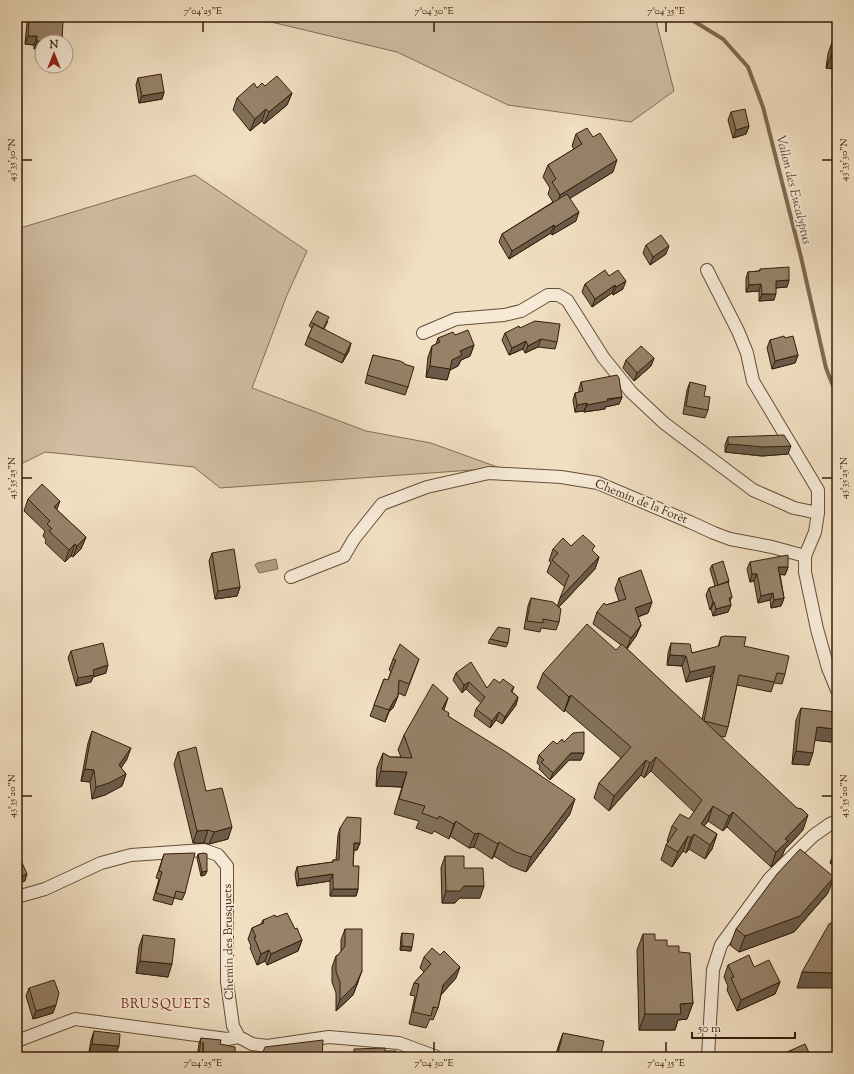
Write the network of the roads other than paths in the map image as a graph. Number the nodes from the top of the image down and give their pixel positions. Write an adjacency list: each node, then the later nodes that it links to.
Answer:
1 (707, 270): 3 (street)
2 (423, 333): 3 (street)
3 (818, 513): 4 (street)
4 (805, 556): 5 (street, Chemin de la Forêt); 6 (street)
5 (291, 577)
6 (837, 690)
7 (837, 821): 12 (street)
8 (17, 897): 9 (street, Chemin des Brusquets)
9 (239, 1037): 10 (street); 11 (street)
10 (17, 1041)
11 (437, 1057)
12 (708, 1057)

